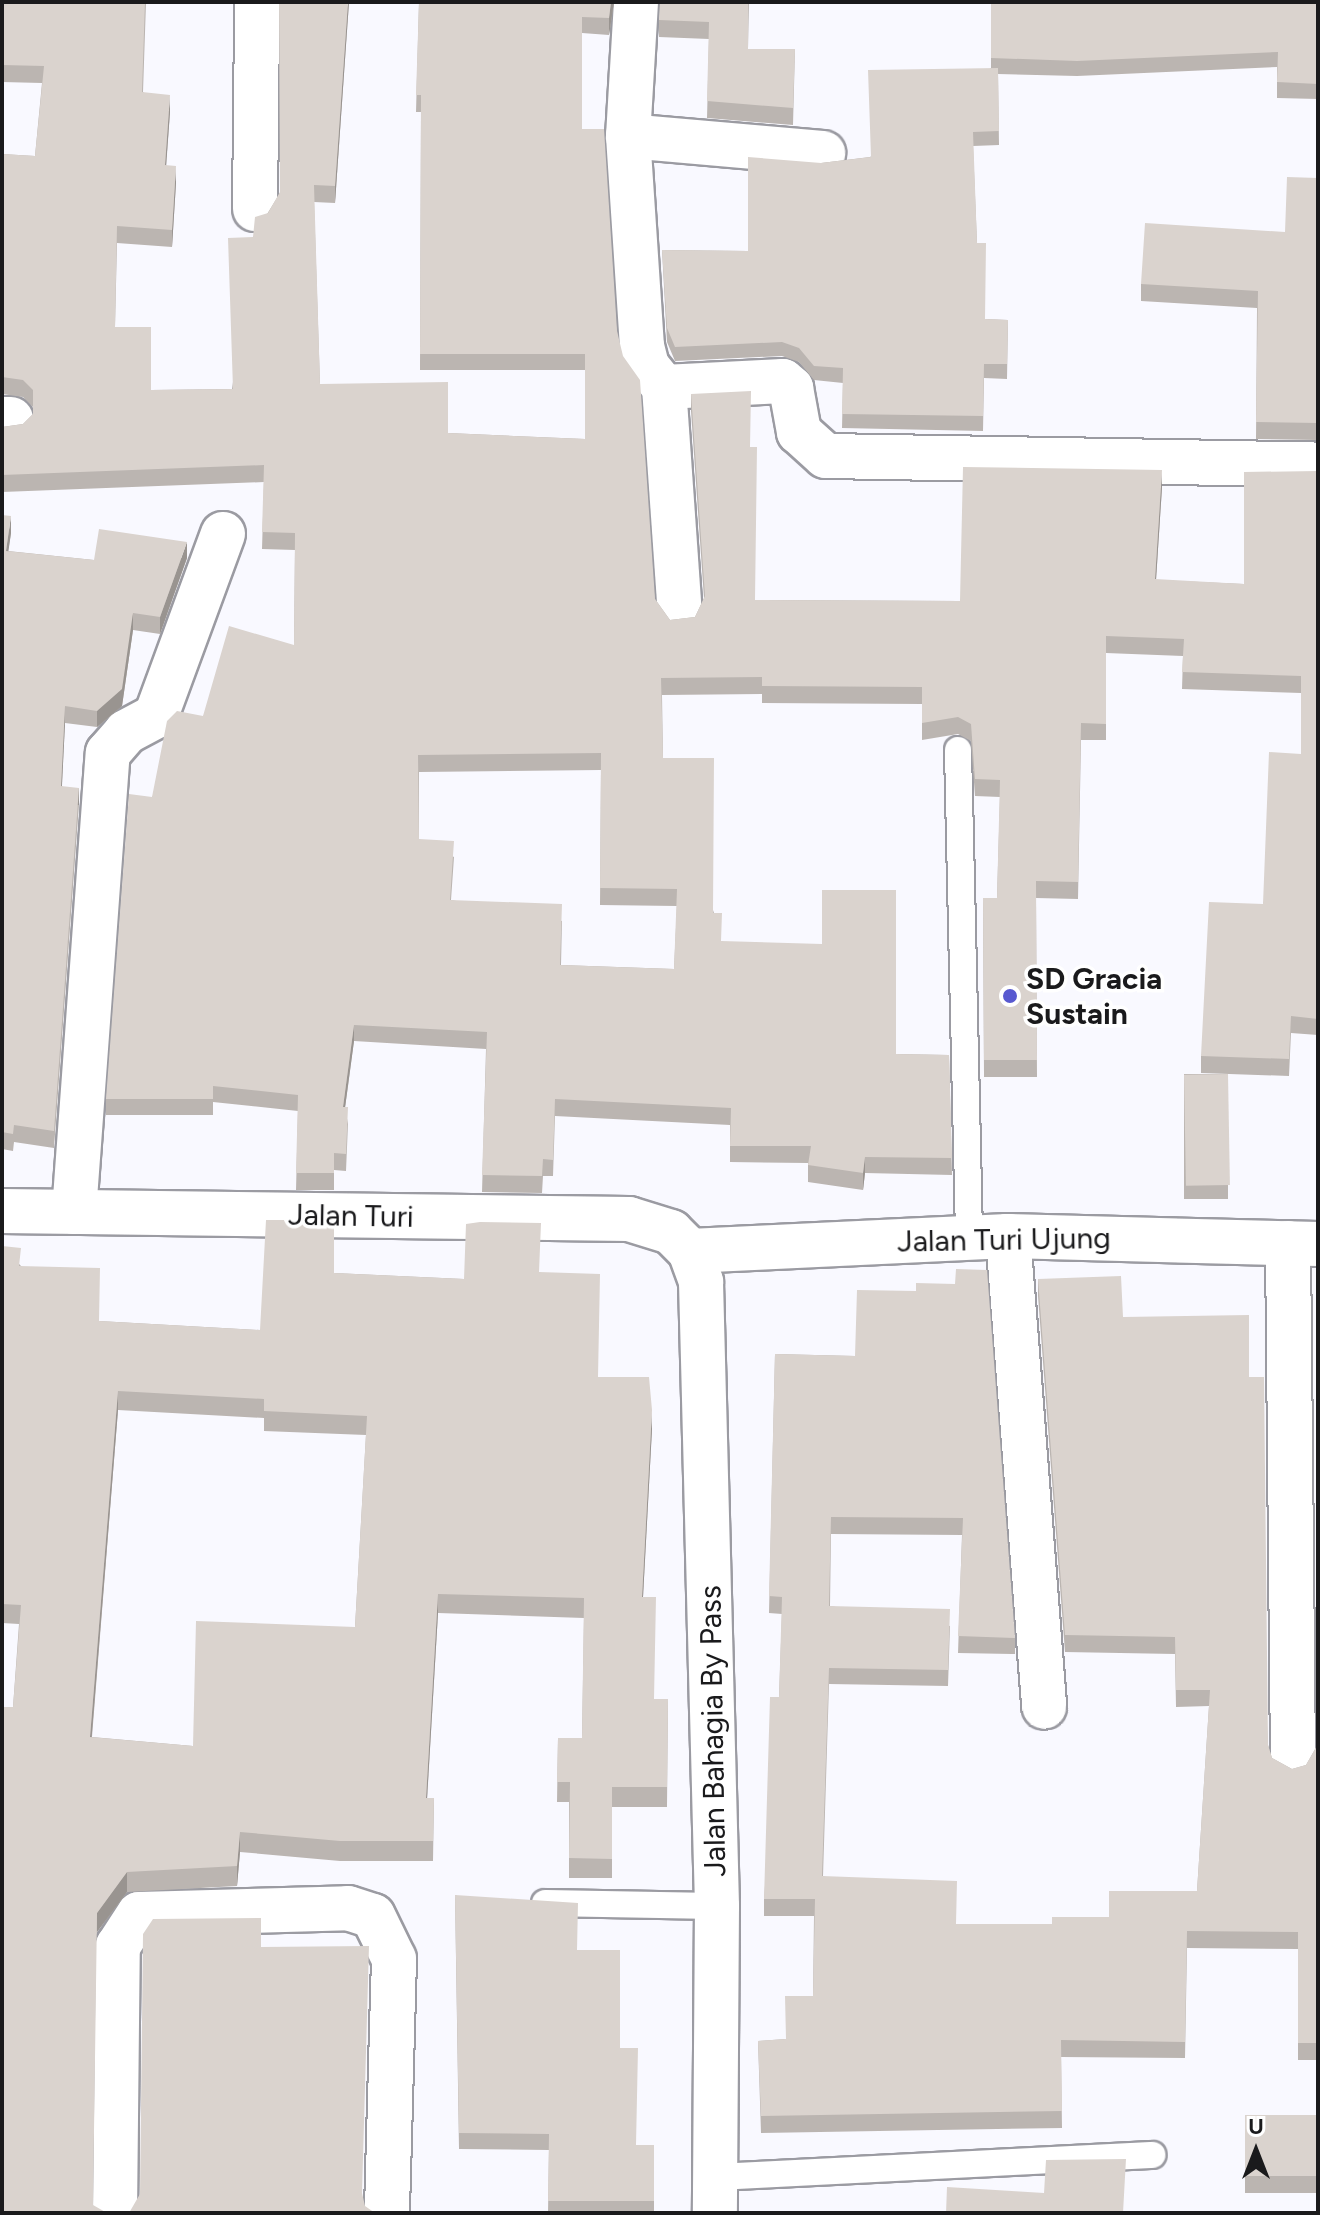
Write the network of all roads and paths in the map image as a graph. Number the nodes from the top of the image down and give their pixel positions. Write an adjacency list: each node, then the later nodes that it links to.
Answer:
1 (257, 2): 5 (street)
2 (636, 2): 3 (street)
3 (628, 136): 4 (street); 6 (street)
4 (823, 153)
5 (255, 209)
6 (664, 387): 7 (street); 9 (street)
7 (1318, 465)
8 (223, 534): 12 (street)
9 (680, 614)
10 (958, 750): 13 (lane)
11 (2, 1211): 12 (street, Jalan Turi)
12 (74, 1212): 15 (street, Jalan Turi)
13 (988, 1236): 14 (street, Jalan Turi Ujung); 15 (street, Jalan Turi Ujung); 16 (street)
14 (1303, 1244): 17 (street)
15 (690, 1251): 19 (street, Jalan Bahagia By Pass)
16 (1044, 1707)
17 (1293, 1761)
18 (525, 1903): 19 (lane)
19 (717, 1906): 21 (street, Jalan Bahagia By Pass)
20 (1152, 2155): 21 (lane)
21 (715, 2195)
22 (115, 2213): 23 (street)
23 (387, 2213)

